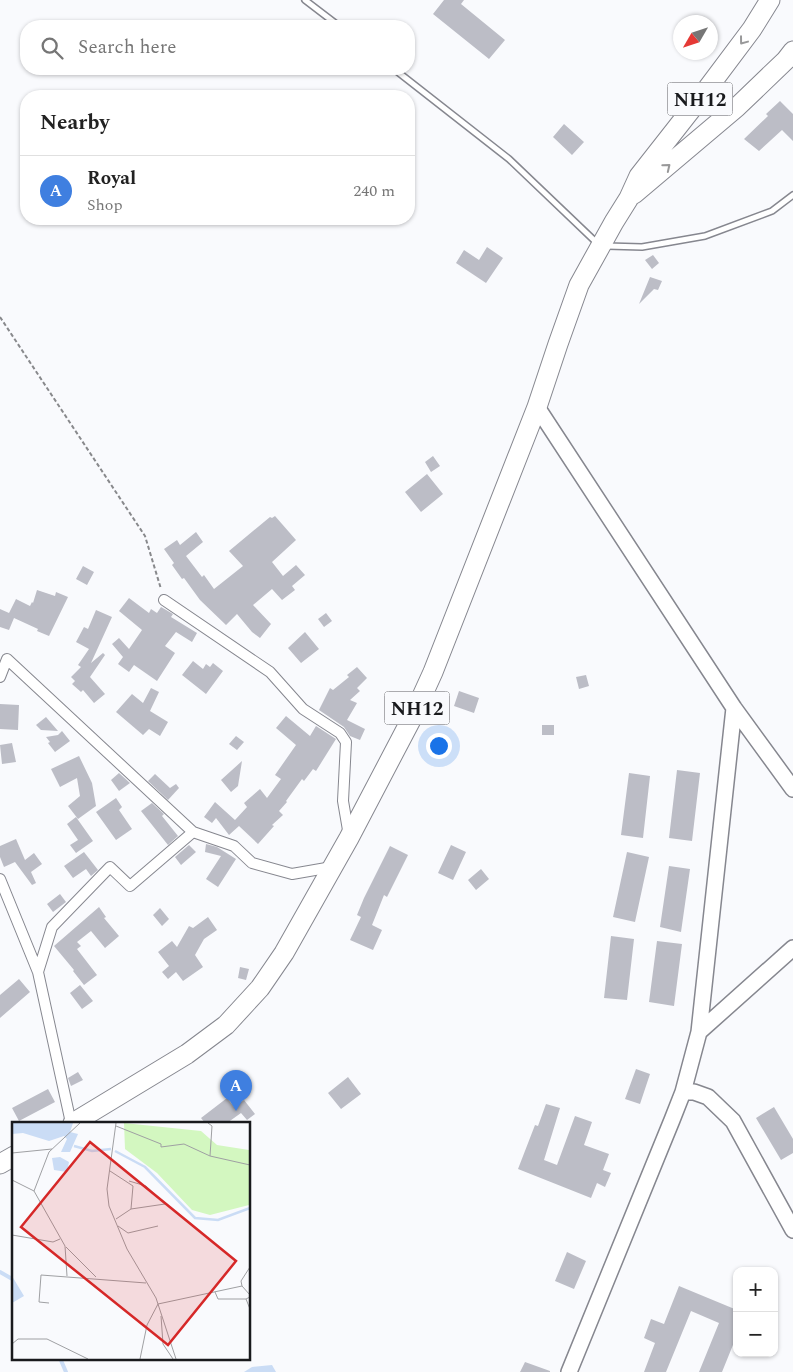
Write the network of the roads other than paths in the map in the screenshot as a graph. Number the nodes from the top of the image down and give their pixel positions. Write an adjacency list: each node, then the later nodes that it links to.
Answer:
1 (305, 0): 3 (lane)
2 (770, 0): 7 (highway, NH12, one-way to 7)
3 (331, 20)
4 (793, 51): 7 (highway, NH12, one-way to 4)
5 (402, 75): 8 (lane)
6 (793, 195): 8 (lane)
7 (630, 198): 8 (highway, NH12)
8 (600, 246): 9 (highway, NH12)
9 (537, 407): 12 (street); 15 (highway, NH12)
10 (164, 600): 15 (street)
11 (0, 677): 14 (street)
12 (734, 708): 13 (street); 20 (street)
13 (793, 790)
14 (193, 832): 16 (street); 19 (street)
15 (349, 838): 16 (highway, NH12)
16 (332, 867): 23 (highway, NH12)
17 (0, 879): 19 (street)
18 (793, 948): 20 (street)
19 (38, 972): 22 (street)
20 (700, 1032): 21 (street)
21 (683, 1092): 26 (street); 27 (street)
22 (72, 1122)
23 (74, 1122)
24 (12, 1157): 25 (highway)
25 (0, 1164)
26 (793, 1230)
27 (569, 1372)

